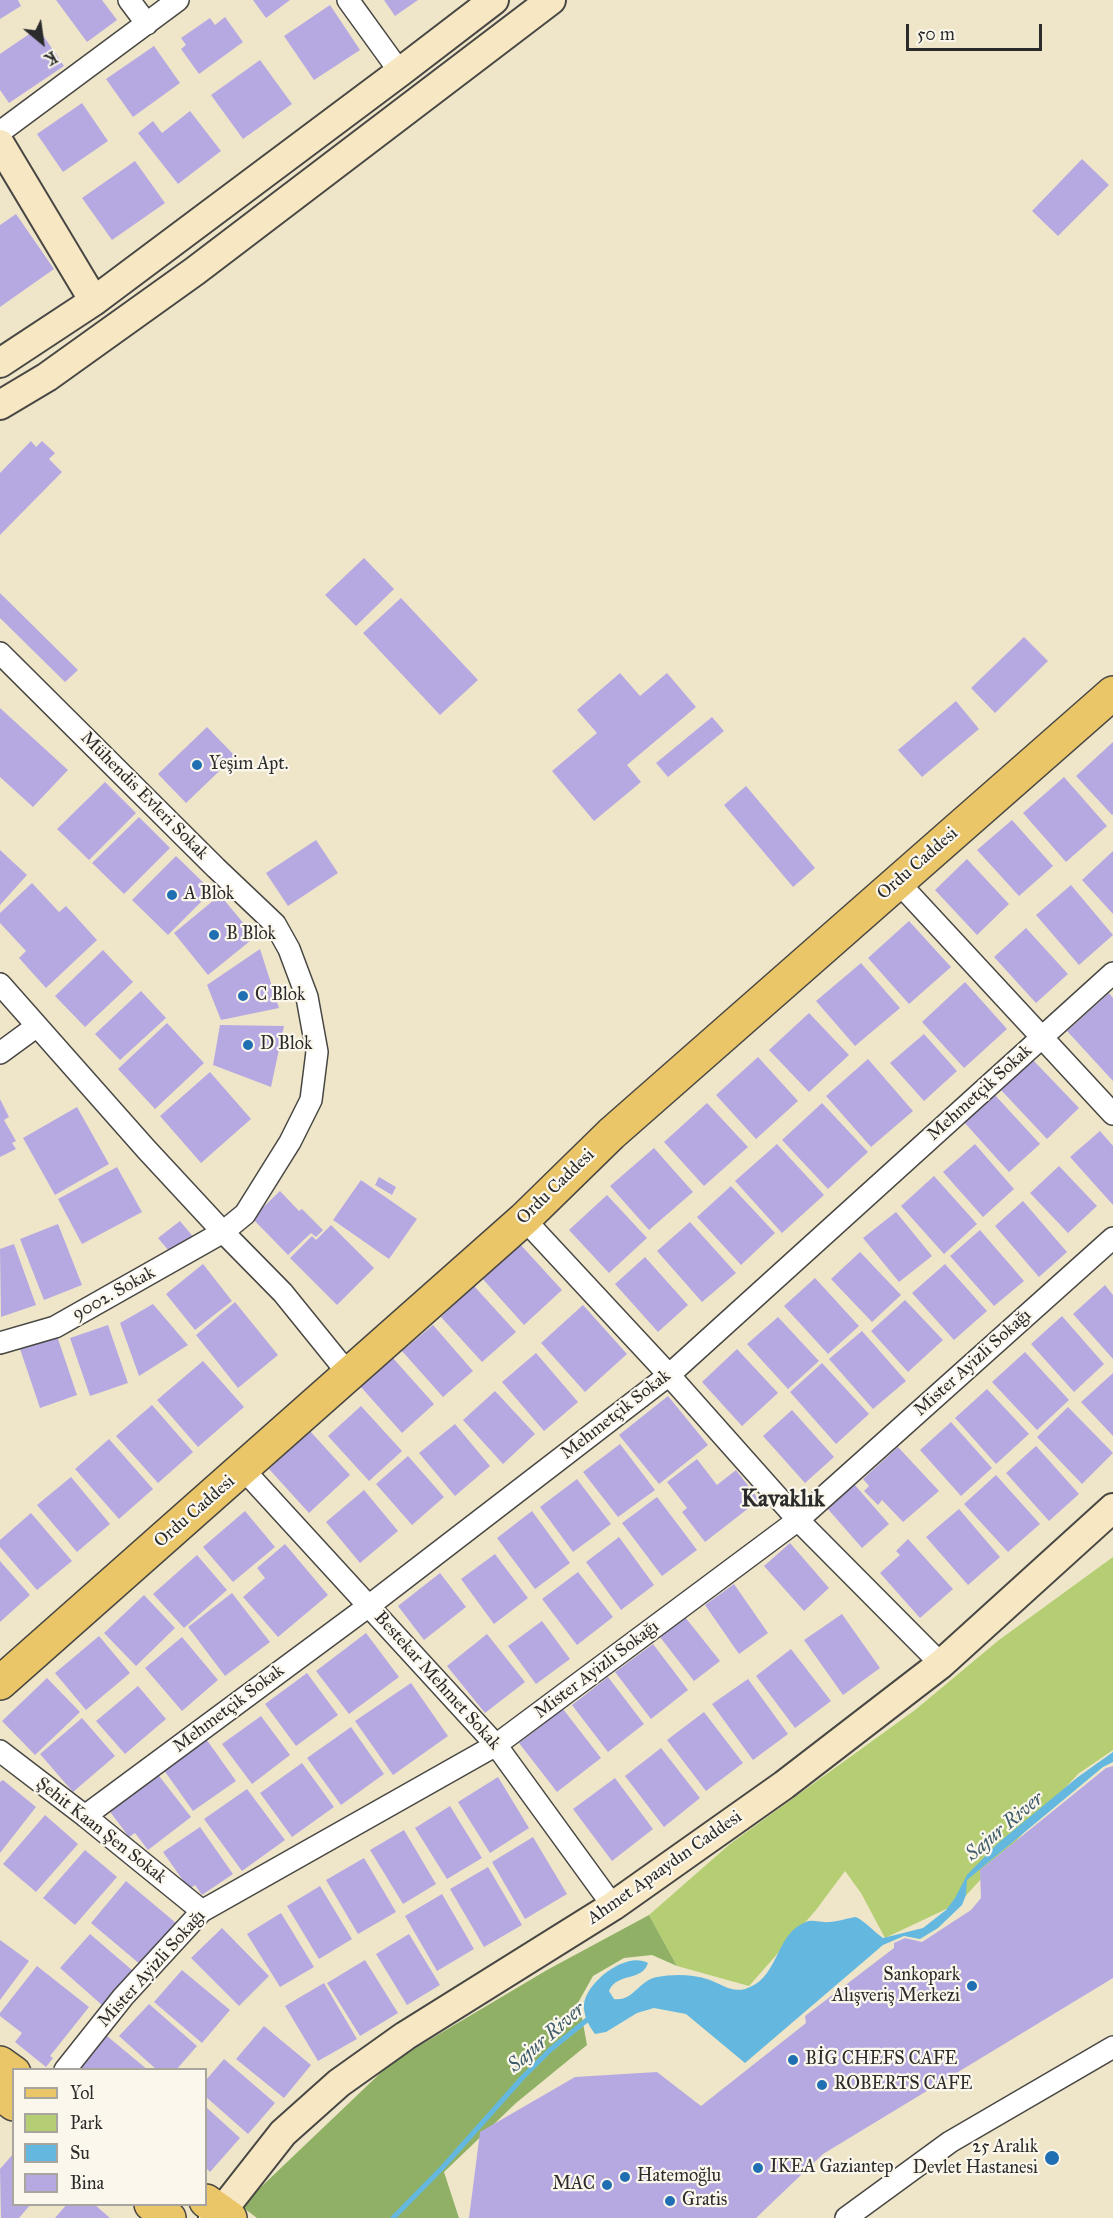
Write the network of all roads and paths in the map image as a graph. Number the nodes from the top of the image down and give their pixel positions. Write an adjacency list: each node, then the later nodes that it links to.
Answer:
1 (129, 0): 6 (street)
2 (178, 0): 6 (street)
3 (348, 0): 7 (street)
4 (494, 0): 7 (street)
5 (550, 0): 12 (street)
6 (147, 24): 8 (street)
7 (400, 72): 10 (street)
8 (0, 132)
9 (0, 144): 10 (street)
10 (94, 301): 11 (street)
11 (0, 362)
12 (0, 405)
13 (0, 653): 24 (street, Mühendis Evleri Sokak)
14 (1113, 676): 27 (main road, Ordu Caddesi)
15 (1113, 693): 16 (main road, Ordu Caddesi)
16 (898, 882): 20 (street); 23 (main road, Ordu Caddesi)
17 (1113, 973): 20 (street, Mehmetçik Sokak)
18 (0, 984): 19 (street)
19 (37, 1026): 21 (street); 24 (street)
20 (1042, 1037): 22 (street); 28 (street, Mehmetçik Sokak)
21 (0, 1053)
22 (1113, 1114)
23 (524, 1219): 27 (main road, Ordu Caddesi); 28 (street)
24 (223, 1232): 26 (street, 9002. Sokak); 27 (street)
25 (1113, 1238): 31 (street, Mister Ayizli Sokağı)
26 (0, 1343)
27 (344, 1367): 29 (main road, Ordu Caddesi); 34 (main road, Ordu Caddesi)
28 (669, 1375): 31 (street); 32 (street, Mehmetçik Sokak)
29 (243, 1469): 32 (street, Bestekar Mehmet Sokak); 35 (main road, Ordu Caddesi)
30 (1113, 1508): 33 (street, Ahmet Apaaydın Caddesi)
31 (798, 1520): 33 (street); 36 (street, Mister Ayizli Sokağı)
32 (370, 1605): 36 (street, Bestekar Mehmet Sokak); 38 (street, Mehmetçik Sokak)
33 (941, 1664): 39 (street, Ahmet Apaaydın Caddesi)
34 (0, 1665)
35 (0, 1683)
36 (496, 1745): 39 (street, Bestekar Mehmet Sokak); 40 (street, Mister Ayizli Sokağı)
37 (0, 1751): 38 (street, Şehit Kaan Şen Sokak)
38 (85, 1816): 40 (street, Şehit Kaan Şen Sokak)
39 (613, 1906): 44 (street, Ahmet Apaaydın Caddesi)
40 (202, 1911): 42 (street, Mister Ayizli Sokağı)
41 (1113, 2047): 46 (street)
42 (67, 2068)
43 (152, 2206): 45 (main road)
44 (217, 2212)
45 (169, 2218)
46 (846, 2218)

